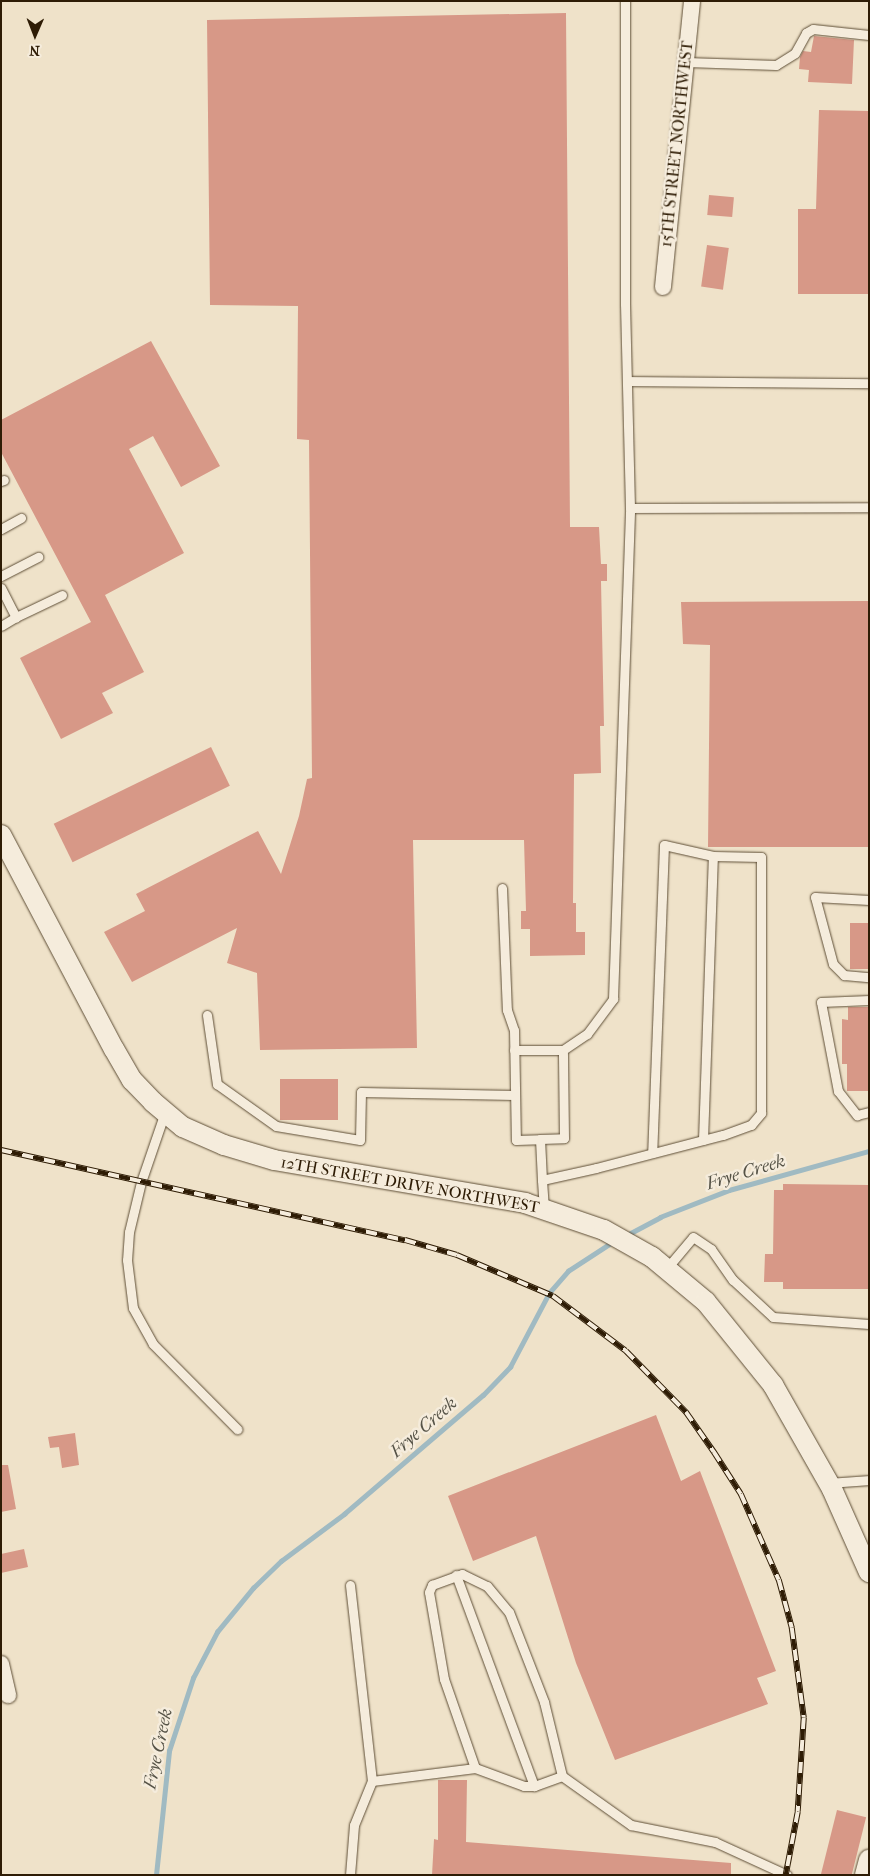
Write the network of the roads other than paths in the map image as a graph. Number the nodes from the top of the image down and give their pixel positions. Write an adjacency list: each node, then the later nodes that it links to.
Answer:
1 (625, 1): 6 (lane)
2 (692, 1): 4 (street, 15TH STREET NORTHWEST)
3 (869, 35): 4 (lane)
4 (686, 62): 5 (street, 15TH STREET NORTHWEST)
5 (663, 287)
6 (627, 381): 7 (lane); 8 (lane)
7 (869, 383)
8 (630, 508): 9 (lane); 26 (lane)
9 (869, 508)
10 (21, 518): 11 (lane)
11 (1, 529)
12 (38, 557): 13 (lane)
13 (1, 576)
14 (1, 588): 16 (lane)
15 (62, 595): 16 (lane)
16 (16, 617): 17 (lane)
17 (1, 626)
18 (1, 836): 28 (street, 12TH STREET DRIVE NORTHWEST)
19 (713, 856): 31 (lane); 31 (lane); 32 (lane)
20 (502, 888): 25 (lane)
21 (869, 900): 22 (lane)
22 (869, 977)
23 (869, 1000): 29 (lane)
24 (207, 1015): 27 (lane)
25 (514, 1050): 26 (lane); 27 (lane)
26 (563, 1050): 30 (lane)
27 (514, 1095): 30 (lane)
28 (165, 1112): 34 (street, 12TH STREET DRIVE NORTHWEST); 37 (lane)
29 (869, 1112)
30 (540, 1139): 33 (lane)
31 (703, 1140): 32 (lane)
32 (652, 1154): 33 (lane)
33 (542, 1180): 34 (lane)
34 (544, 1209): 35 (street, 12TH STREET DRIVE NORTHWEST)
35 (667, 1268): 36 (lane); 39 (street, 12TH STREET DRIVE NORTHWEST)
36 (869, 1324)
37 (237, 1429)
38 (869, 1480): 39 (lane)
39 (829, 1483): 40 (street, 12TH STREET DRIVE NORTHWEST)
40 (869, 1572)
41 (456, 1575): 45 (lane); 46 (lane); 48 (lane)
42 (350, 1585): 47 (lane)
43 (1, 1664): 44 (street)
44 (8, 1695)
45 (475, 1768): 47 (lane); 48 (lane)
46 (562, 1776): 48 (lane); 51 (lane)
47 (372, 1782): 50 (lane)
48 (534, 1786)
49 (869, 1860): 52 (street)
50 (350, 1875)
51 (787, 1875)
52 (865, 1875)

